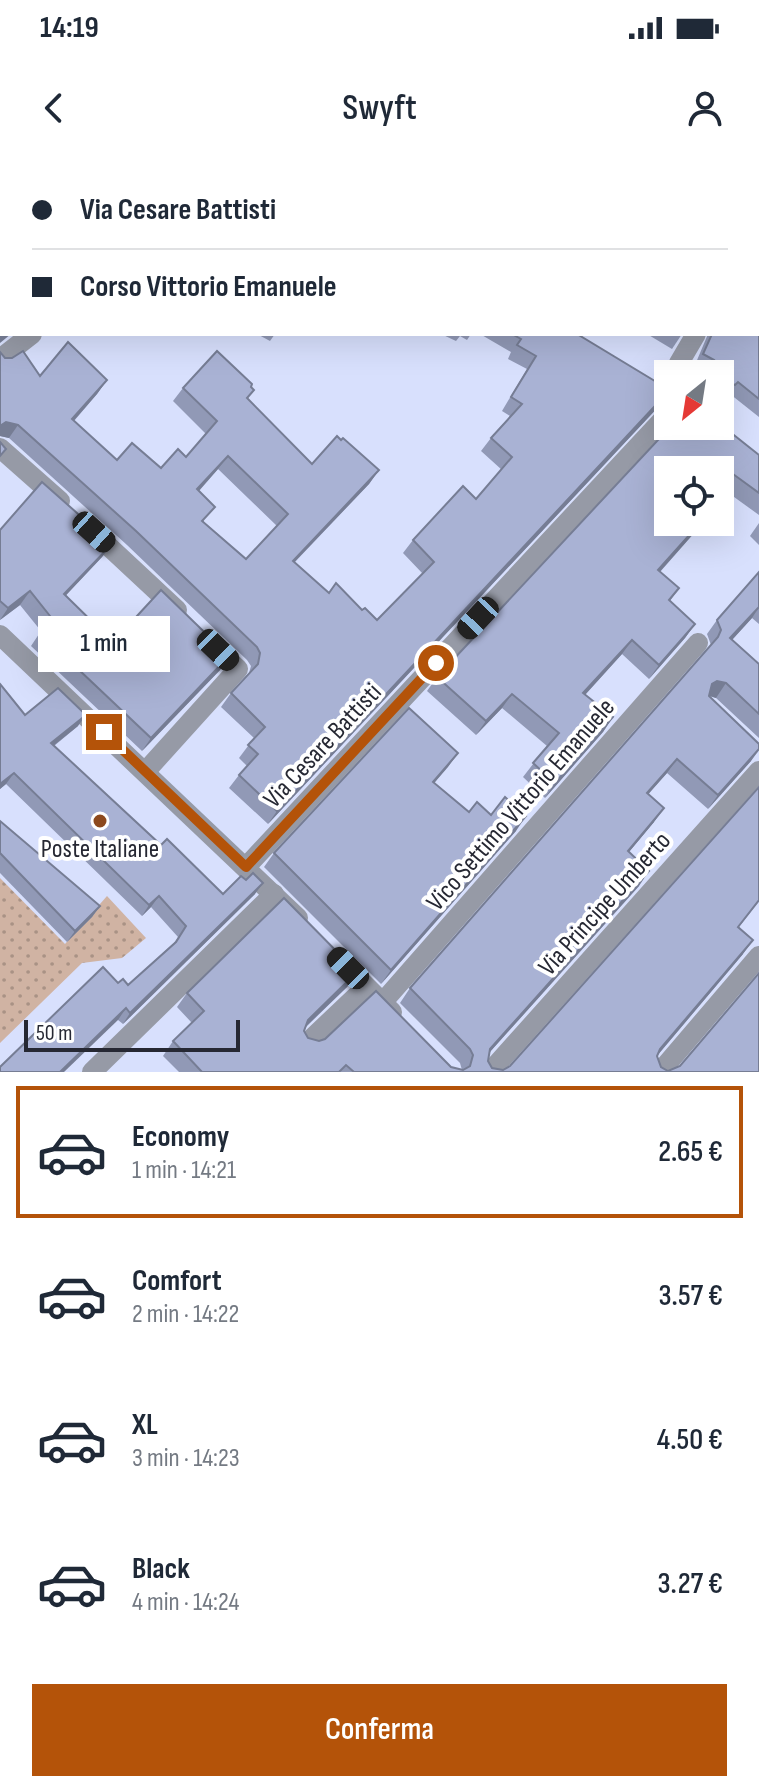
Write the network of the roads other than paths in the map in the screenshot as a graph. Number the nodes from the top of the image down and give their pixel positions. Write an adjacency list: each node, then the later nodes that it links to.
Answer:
1 (29, 336): 3 (street)
2 (695, 336): 4 (street)
3 (0, 359)
4 (681, 360)
5 (654, 429): 11 (street, Via Cesare Battisti)
6 (0, 448): 10 (street)
7 (0, 635): 10 (street)
8 (698, 643): 15 (street, Vico Settimo Vittorio Emanuele)
9 (759, 771): 19 (street, Via Principe Umberto)
10 (145, 772): 11 (street)
11 (246, 867): 12 (street)
12 (274, 894): 14 (street); 18 (street)
13 (759, 956): 20 (street)
14 (366, 987): 15 (street); 17 (street)
15 (382, 1003): 16 (street)
16 (402, 1022)
17 (307, 1043)
18 (92, 1072)
19 (490, 1072)
20 (660, 1072)

